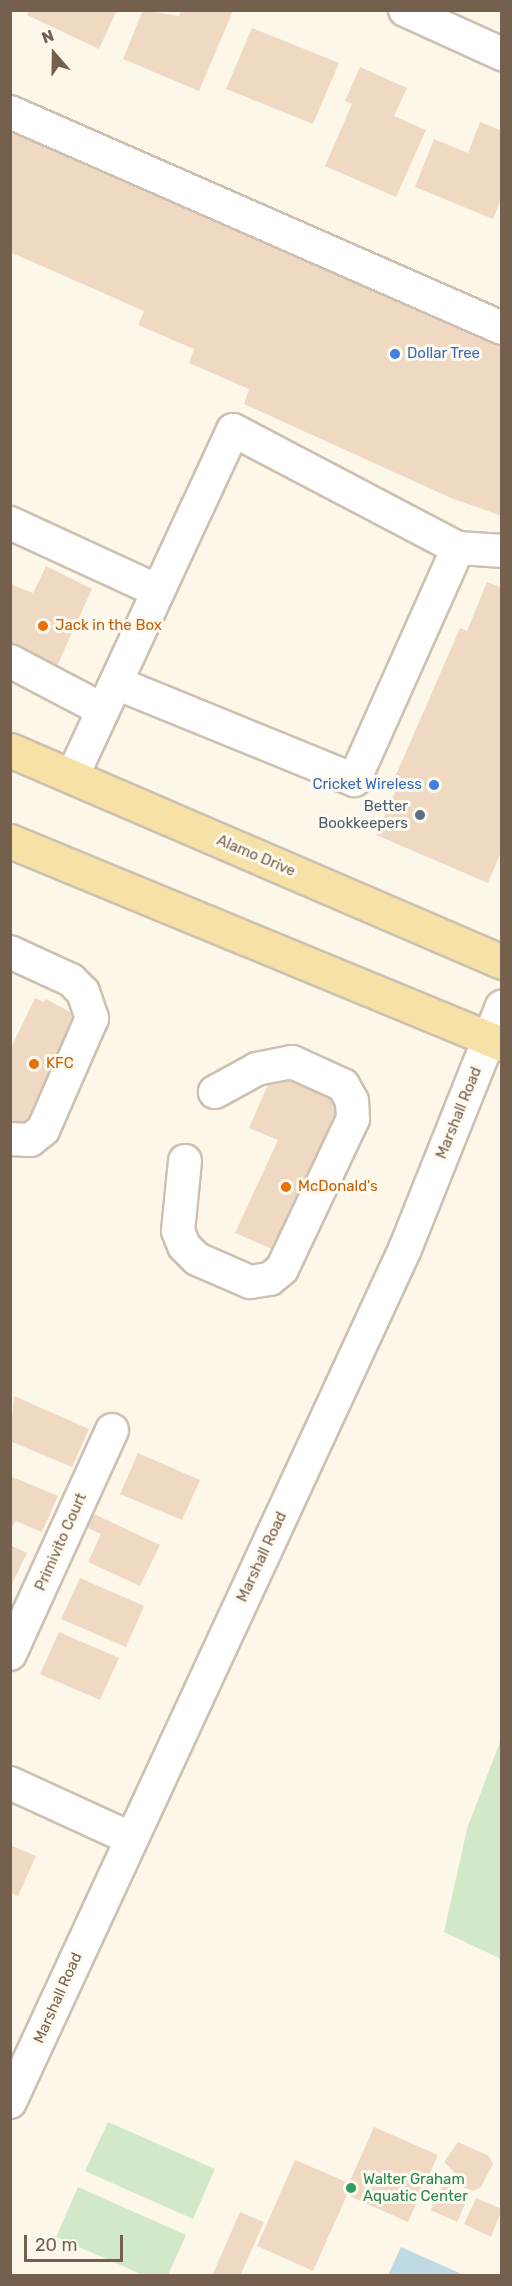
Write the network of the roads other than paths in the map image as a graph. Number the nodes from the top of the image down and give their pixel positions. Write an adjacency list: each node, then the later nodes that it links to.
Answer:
1 (405, 10): 2 (street)
2 (439, 17): 3 (street)
3 (501, 54)
4 (10, 112): 5 (street)
5 (501, 328)
6 (10, 523): 9 (street)
7 (458, 548): 8 (street); 9 (street); 11 (street)
8 (501, 551)
9 (158, 591): 11 (street)
10 (10, 661): 11 (street)
11 (109, 697): 13 (street)
12 (10, 750): 13 (main road, Alamo Drive)
13 (72, 777): 16 (main road, Alamo Drive)
14 (10, 841): 18 (main road)
15 (10, 952): 20 (street)
16 (501, 962)
17 (501, 1007): 18 (street, Marshall Road)
18 (495, 1042): 25 (street, Marshall Road)
19 (215, 1092): 21 (street)
20 (10, 1139)
21 (185, 1161)
22 (112, 1430): 23 (street, Primivito Court)
23 (10, 1654)
24 (10, 1783): 25 (street)
25 (130, 1838): 26 (street, Marshall Road)
26 (10, 2102)

